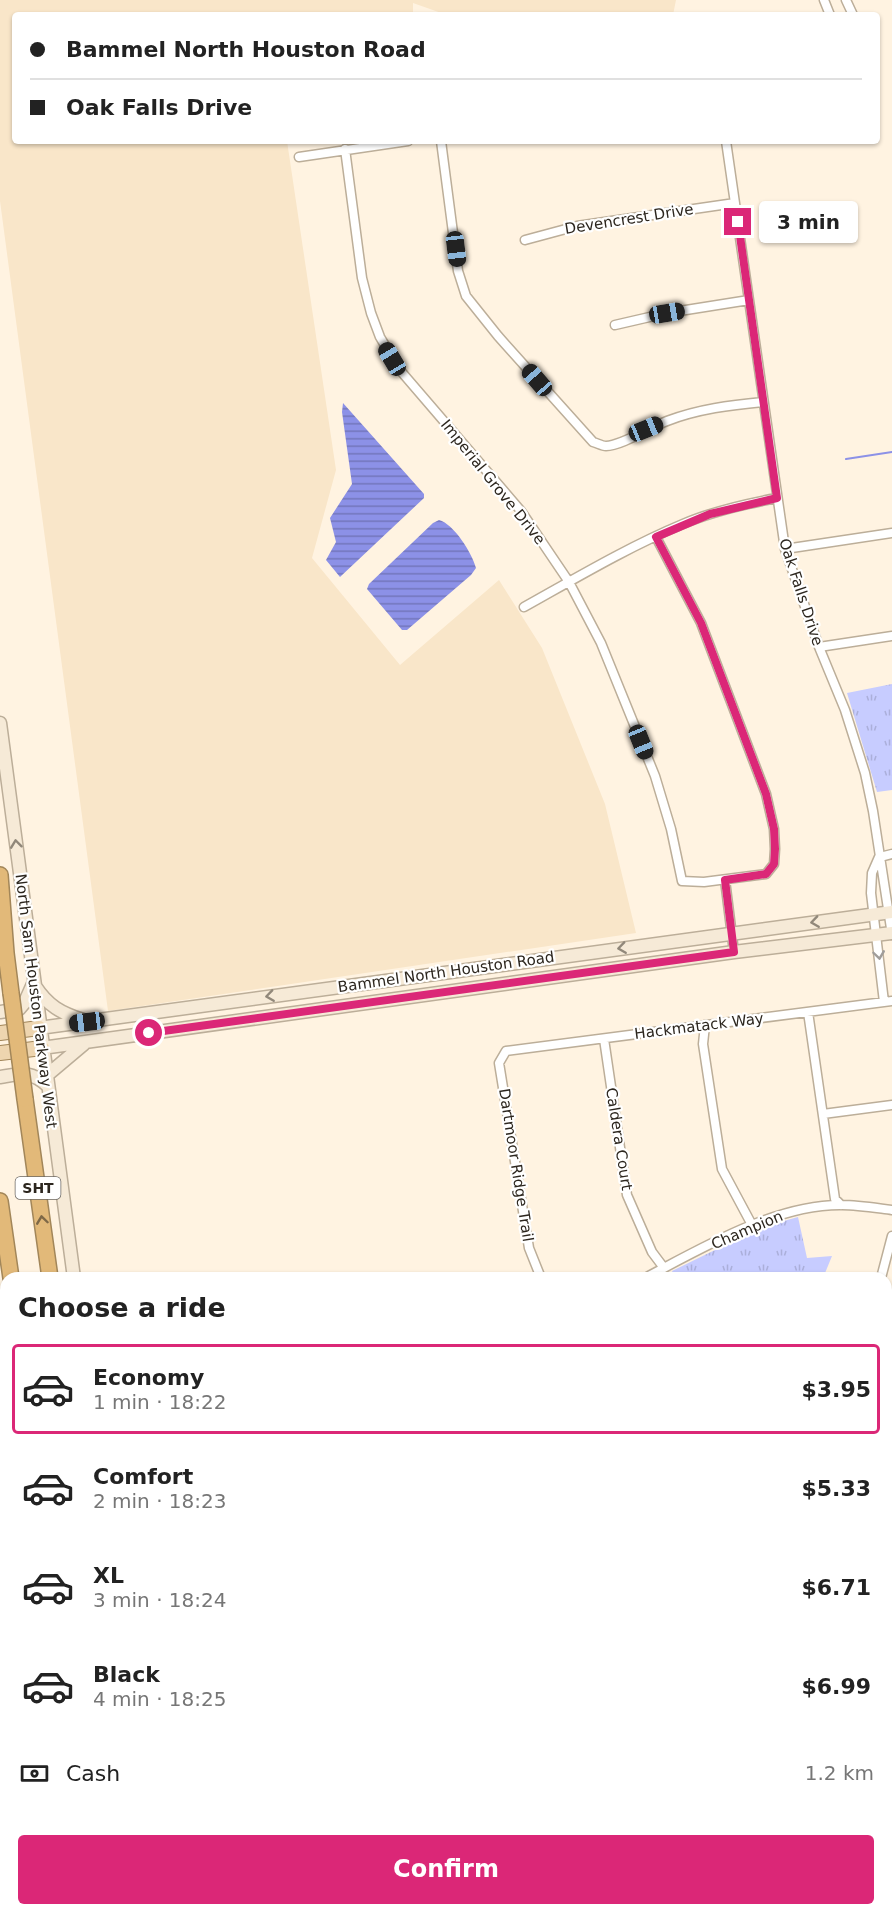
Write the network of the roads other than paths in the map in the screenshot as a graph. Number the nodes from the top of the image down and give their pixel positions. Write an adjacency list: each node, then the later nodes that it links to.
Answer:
1 (384, 144): 4 (street)
2 (441, 144): 10 (street)
3 (726, 144): 6 (street, Oak Falls Drive)
4 (345, 149): 5 (street); 15 (street, Imperial Grove Drive)
5 (299, 157)
6 (735, 203): 7 (street, Devencrest Drive); 8 (street, Oak Falls Drive)
7 (525, 240)
8 (749, 300): 9 (street); 10 (street, Oak Falls Drive)
9 (615, 325)
10 (764, 402): 11 (street, Oak Falls Drive)
11 (777, 498): 13 (street); 14 (street, Oak Falls Drive)
12 (892, 533): 14 (street)
13 (656, 537): 15 (street); 23 (street)
14 (785, 549): 18 (street, Oak Falls Drive)
15 (569, 582): 16 (street); 23 (street, Imperial Grove Drive)
16 (524, 608)
17 (892, 636): 18 (street)
18 (819, 647): 21 (street, Oak Falls Drive)
19 (0, 723): 33 (main road, North Sam Houston Parkway West, one-way to 19)
20 (892, 854): 21 (street)
21 (880, 857): 24 (street, Oak Falls Drive); 25 (street, Oak Falls Drive)
22 (0, 874): 31 (highway)
23 (725, 880): 27 (street)
24 (890, 912): 25 (main road, Bammel North Houston Road); 28 (street, Oak Falls Drive)
25 (873, 914): 27 (main road, Bammel North Houston Road, one-way to 27); 29 (street, Oak Falls Drive)
26 (0, 915): 31 (highway, SHT)
27 (732, 933): 30 (street); 32 (main road, Bammel North Houston Road, one-way to 32)
28 (892, 934): 29 (main road, Bammel North Houston Road)
29 (876, 935): 30 (main road, Bammel North Houston Road); 36 (street, Oak Falls Drive, one-way to 36)
30 (734, 952): 34 (main road, Bammel North Houston Road)
31 (6, 953): 60 (highway, SHT, one-way to 31, bridge)
32 (492, 966): 34 (main road); 35 (main road, Bammel North Houston Road)
33 (34, 983): 38 (main road); 40 (main road); 42 (main road, North Sam Houston Parkway West)
34 (493, 986): 37 (main road, Bammel North Houston Road)
35 (327, 988): 37 (main road); 40 (main road, Bammel North Houston Road, one-way to 40)
36 (888, 1002): 39 (street, Hackmatack Way)
37 (330, 1008): 45 (main road, Bammel North Houston Road)
38 (0, 1012)
39 (808, 1012): 41 (street, Hackmatack Way); 52 (street)
40 (87, 1022): 42 (main road, Bammel North Houston Road)
41 (705, 1025): 44 (street, Hackmatack Way); 56 (street)
42 (39, 1028): 43 (main road, Bammel North Houston Road); 46 (main road, North Sam Houston Parkway West)
43 (0, 1033)
44 (604, 1039): 47 (street, Hackmatack Way); 58 (street, Caldera Court)
45 (86, 1042): 46 (main road, Bammel North Houston Road); 50 (main road)
46 (42, 1048): 48 (main road, Bammel North Houston Road); 50 (main road, North Sam Houston Parkway West)
47 (506, 1051): 62 (street, Dartmoor Ridge Trail)
48 (0, 1053)
49 (0, 1077): 50 (main road)
50 (47, 1081): 61 (main road, North Sam Houston Parkway West)
51 (892, 1105): 52 (street)
52 (823, 1114): 54 (street)
53 (0, 1201): 59 (highway, SHT)
54 (842, 1205): 55 (street, Champion); 56 (street, Champion)
55 (892, 1210)
56 (752, 1225): 58 (street, Champion)
57 (892, 1236): 64 (street)
58 (663, 1268): 63 (street, Champion)
59 (10, 1272)
60 (49, 1272)
61 (73, 1272)
62 (539, 1272)
63 (656, 1272)
64 (883, 1272)

